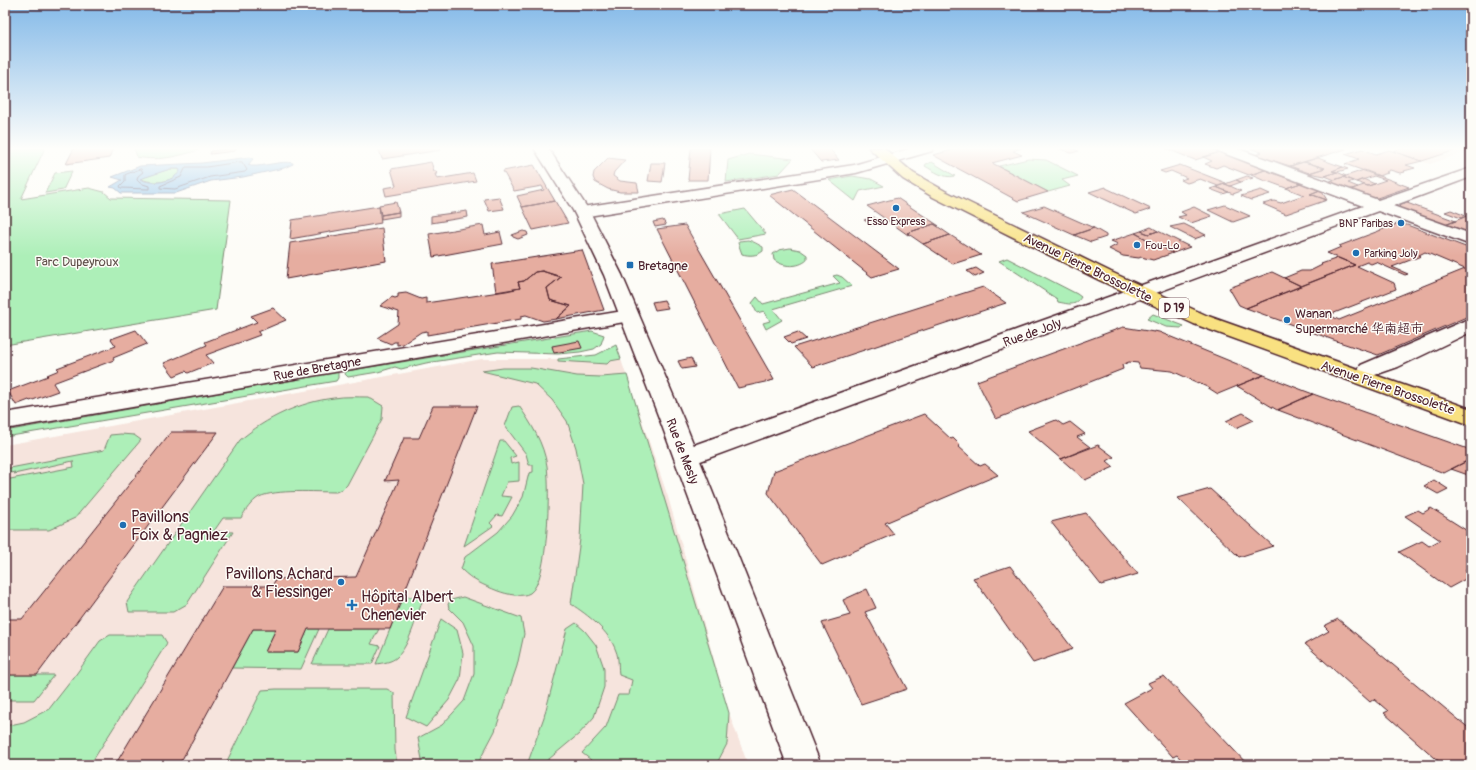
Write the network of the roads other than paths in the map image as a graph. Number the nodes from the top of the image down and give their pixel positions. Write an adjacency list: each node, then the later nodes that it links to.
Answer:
1 (564, 184): 7 (street, Rue de Mesly)
2 (761, 184): 7 (street)
3 (922, 184): 9 (main road, Avenue Pierre Brossolette / D 19)
4 (1320, 184): 6 (street)
5 (1439, 184): 6 (street, Rue de Joly)
6 (1379, 206): 8 (street); 9 (street, Rue de Joly)
7 (582, 212): 10 (street, Rue de Mesly)
8 (1471, 240)
9 (1141, 293): 13 (main road, Avenue Pierre Brossolette / D 19); 15 (street, Rue de Joly)
10 (629, 316): 14 (street, Rue de Bretagne); 15 (street, Rue de Mesly)
11 (1471, 324): 12 (street)
12 (1369, 370)
13 (1471, 417)
14 (5, 420)
15 (686, 457): 16 (street, Rue de Mesly)
16 (804, 765)

